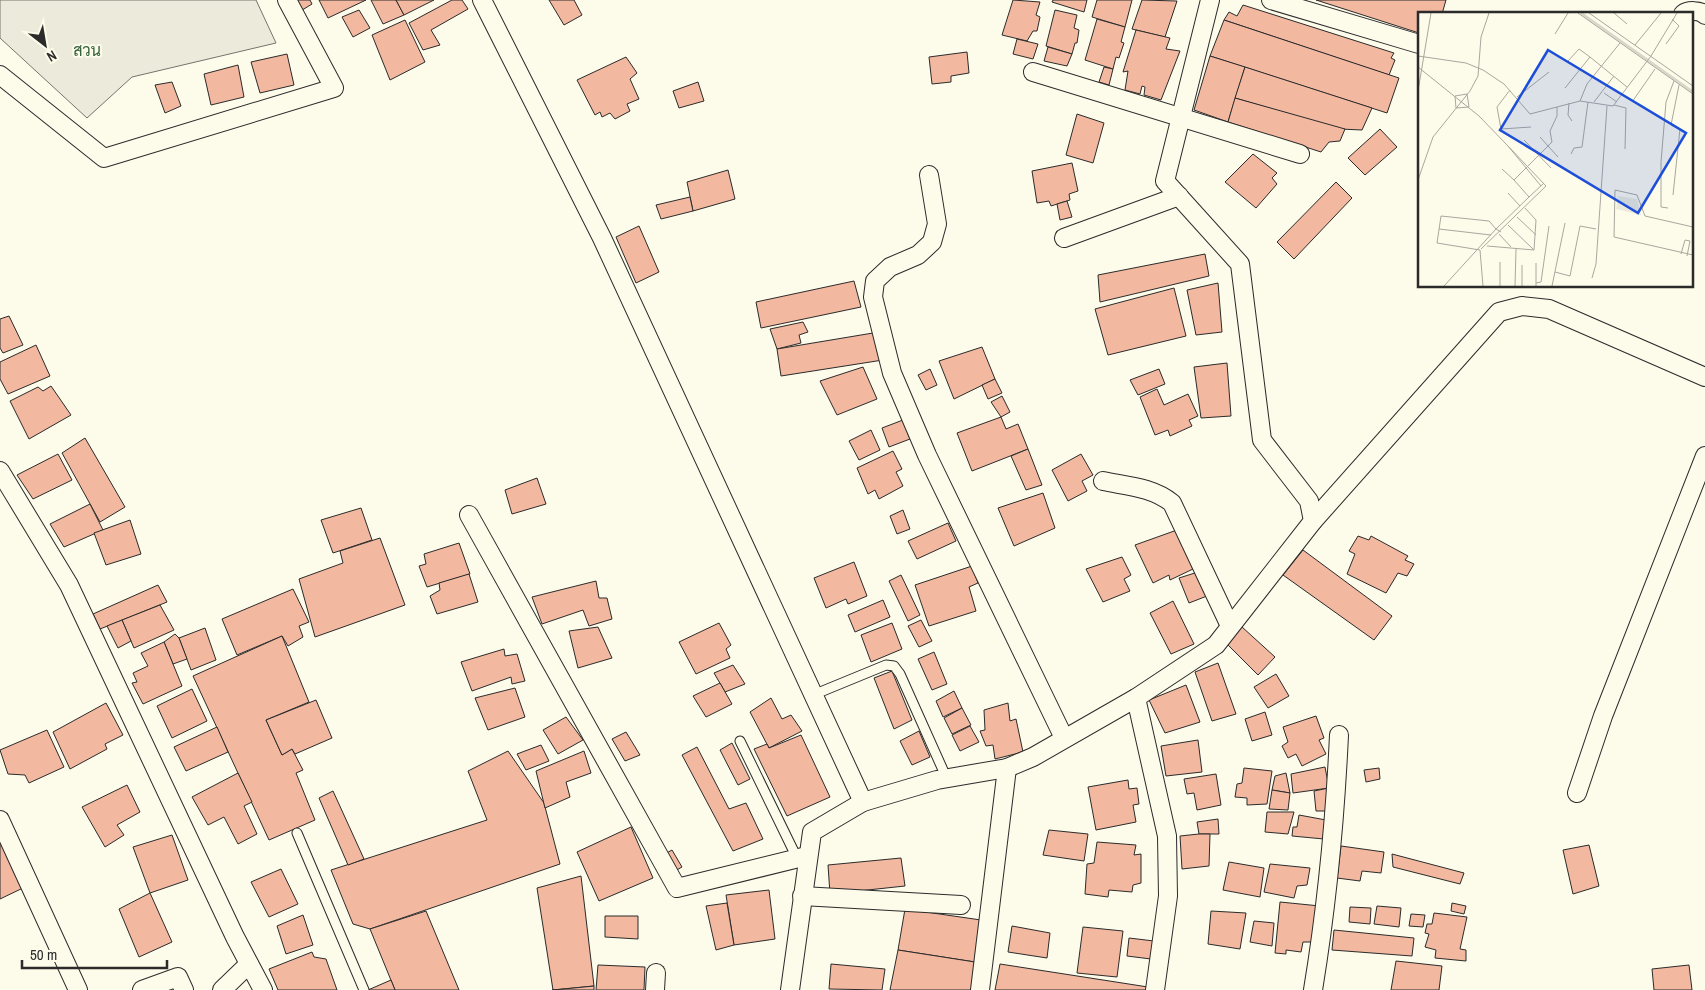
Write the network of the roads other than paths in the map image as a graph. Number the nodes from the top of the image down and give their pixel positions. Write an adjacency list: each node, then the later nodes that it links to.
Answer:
1 (287, 0): 9 (street)
2 (482, 0): 22 (street)
3 (1210, 0): 10 (street)
4 (1271, 0): 7 (street)
5 (1686, 12): 6 (street)
6 (1705, 15)
7 (1418, 44)
8 (1033, 72): 10 (street)
9 (0, 75)
10 (1181, 118): 11 (street); 13 (street)
11 (1300, 154)
12 (929, 175): 25 (street)
13 (1179, 196): 14 (street); 20 (street)
14 (1064, 238)
15 (1705, 377): 20 (street)
16 (1705, 456): 29 (street)
17 (0, 471): 36 (street)
18 (1103, 480): 21 (street)
19 (469, 515): 33 (street)
20 (1313, 521): 21 (street)
21 (1230, 626): 23 (street)
22 (813, 695): 28 (lane); 30 (street)
23 (1136, 698): 25 (street); 45 (street)
24 (1339, 735): 46 (street)
25 (1064, 738): 27 (street)
26 (740, 742): 33 (lane)
27 (1008, 768): 28 (street); 44 (street)
28 (947, 779): 30 (street)
29 (1577, 793)
30 (862, 802): 33 (street)
31 (0, 820): 37 (street)
32 (297, 833): 42 (lane)
33 (802, 857): 34 (street)
34 (802, 896): 35 (street); 43 (street)
35 (961, 905)
36 (249, 964): 40 (street); 41 (street)
37 (78, 990)
38 (142, 990): 39 (street)
39 (184, 990)
40 (222, 990)
41 (263, 990)
42 (364, 990)
43 (790, 990)
44 (980, 990)
45 (1155, 990)
46 (1313, 990)

